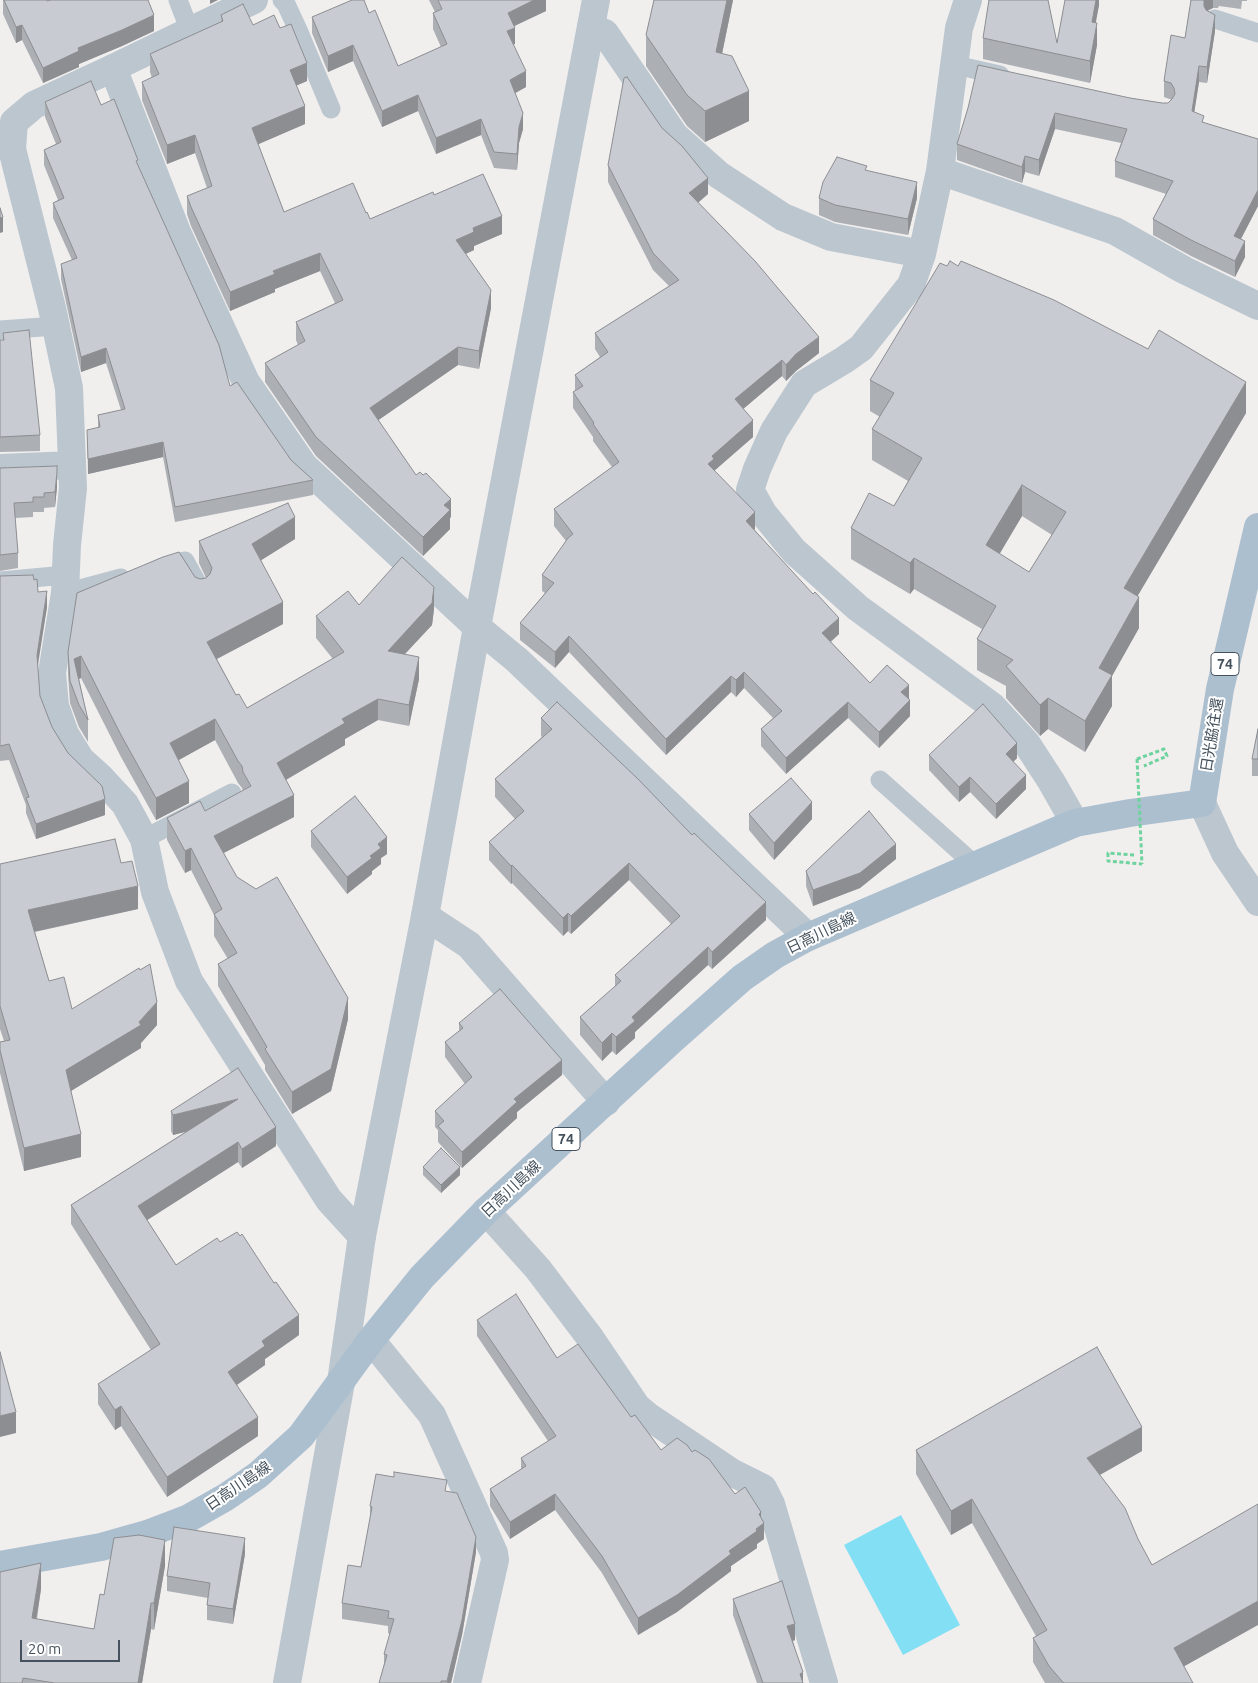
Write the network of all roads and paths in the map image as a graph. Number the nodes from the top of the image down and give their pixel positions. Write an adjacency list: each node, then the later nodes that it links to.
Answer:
1 (178, 0): 8 (lane)
2 (254, 0): 8 (street)
3 (282, 0): 13 (lane)
4 (596, 0): 7 (street)
5 (968, 0): 10 (street)
6 (1215, 19): 9 (lane)
7 (591, 27): 16 (street); 26 (street)
8 (190, 31): 11 (street)
9 (1258, 33)
10 (955, 65): 12 (lane); 15 (street)
11 (113, 68): 14 (street); 26 (street)
12 (1020, 79)
13 (331, 108)
14 (7, 120): 18 (street)
15 (940, 171): 16 (street); 17 (street)
16 (922, 254): 31 (street)
17 (1258, 306)
18 (56, 326): 19 (lane); 20 (street)
19 (0, 330)
20 (72, 465): 21 (street); 24 (street)
21 (0, 468)
22 (1258, 527): 30 (main road, 日光脇往還 / 74)
23 (0, 581): 24 (lane)
24 (65, 584): 25 (lane); 32 (street)
25 (201, 590)
26 (477, 626): 36 (street); 37 (street)
27 (1144, 766): 33 (path, bridge)
28 (880, 780): 34 (lane)
29 (232, 793): 32 (lane)
30 (1202, 803): 31 (main road, 日高川島線 / 74); 35 (street)
31 (1074, 823): 34 (main road, 日高川島線 / 74)
32 (144, 839): 40 (street)
33 (1134, 854)
34 (975, 865): 37 (main road, 日高川島線 / 74)
35 (1258, 902)
36 (425, 916): 38 (street); 40 (street)
37 (808, 937): 38 (main road, 日高川島線 / 74)
38 (606, 1102): 39 (main road, 日高川島線 / 74)
39 (486, 1211): 41 (main road, 日高川島線 / 74); 46 (street)
40 (362, 1236): 42 (street)
41 (371, 1340): 42 (main road, 日高川島線 / 74); 45 (street)
42 (340, 1382): 43 (main road, 日高川島線 / 74); 44 (street)
43 (0, 1566)
44 (287, 1683)
45 (467, 1683)
46 (824, 1683)

